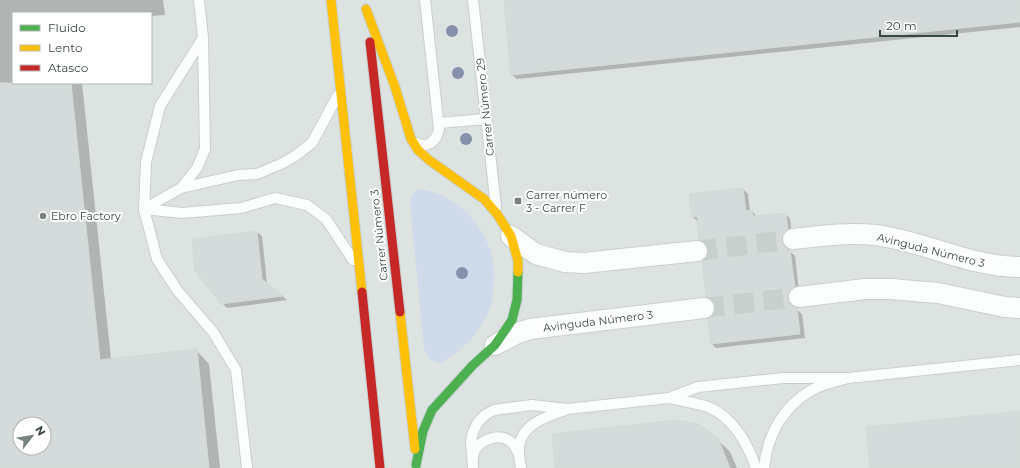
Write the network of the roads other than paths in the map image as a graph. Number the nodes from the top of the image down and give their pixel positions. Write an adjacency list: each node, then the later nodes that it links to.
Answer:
1 (199, 0): 6 (lane)
2 (330, 0): 7 (main road)
3 (426, 0): 9 (lane)
4 (473, 0): 8 (lane, Carrer Número 29)
5 (366, 5): 10 (main road); 29 (main road, Carrer Número 3)
6 (203, 38): 11 (lane); 12 (lane)
7 (340, 91): 11 (lane); 18 (main road)
8 (486, 119): 9 (lane); 13 (lane, Carrer Número 29)
9 (439, 123): 10 (lane)
10 (411, 139): 13 (main road)
11 (181, 188): 12 (lane)
12 (144, 209): 18 (lane); 30 (lane)
13 (497, 214): 14 (main road)
14 (510, 236): 16 (street); 22 (main road)
15 (793, 239): 17 (street, Avinguda Número 3)
16 (697, 251)
17 (1020, 268)
18 (359, 270): 31 (main road)
19 (799, 297): 21 (street)
20 (704, 308): 22 (street, Avinguda Número 3)
21 (1020, 308)
22 (495, 345): 29 (main road)
23 (1020, 360): 24 (lane)
24 (848, 378): 25 (lane); 34 (lane)
25 (669, 398): 26 (lane); 33 (lane)
26 (567, 409): 27 (lane); 28 (lane)
27 (520, 457): 28 (lane); 32 (lane)
28 (473, 464)
29 (417, 466)
30 (248, 468)
31 (380, 468)
32 (521, 468)
33 (756, 468)
34 (764, 468)

